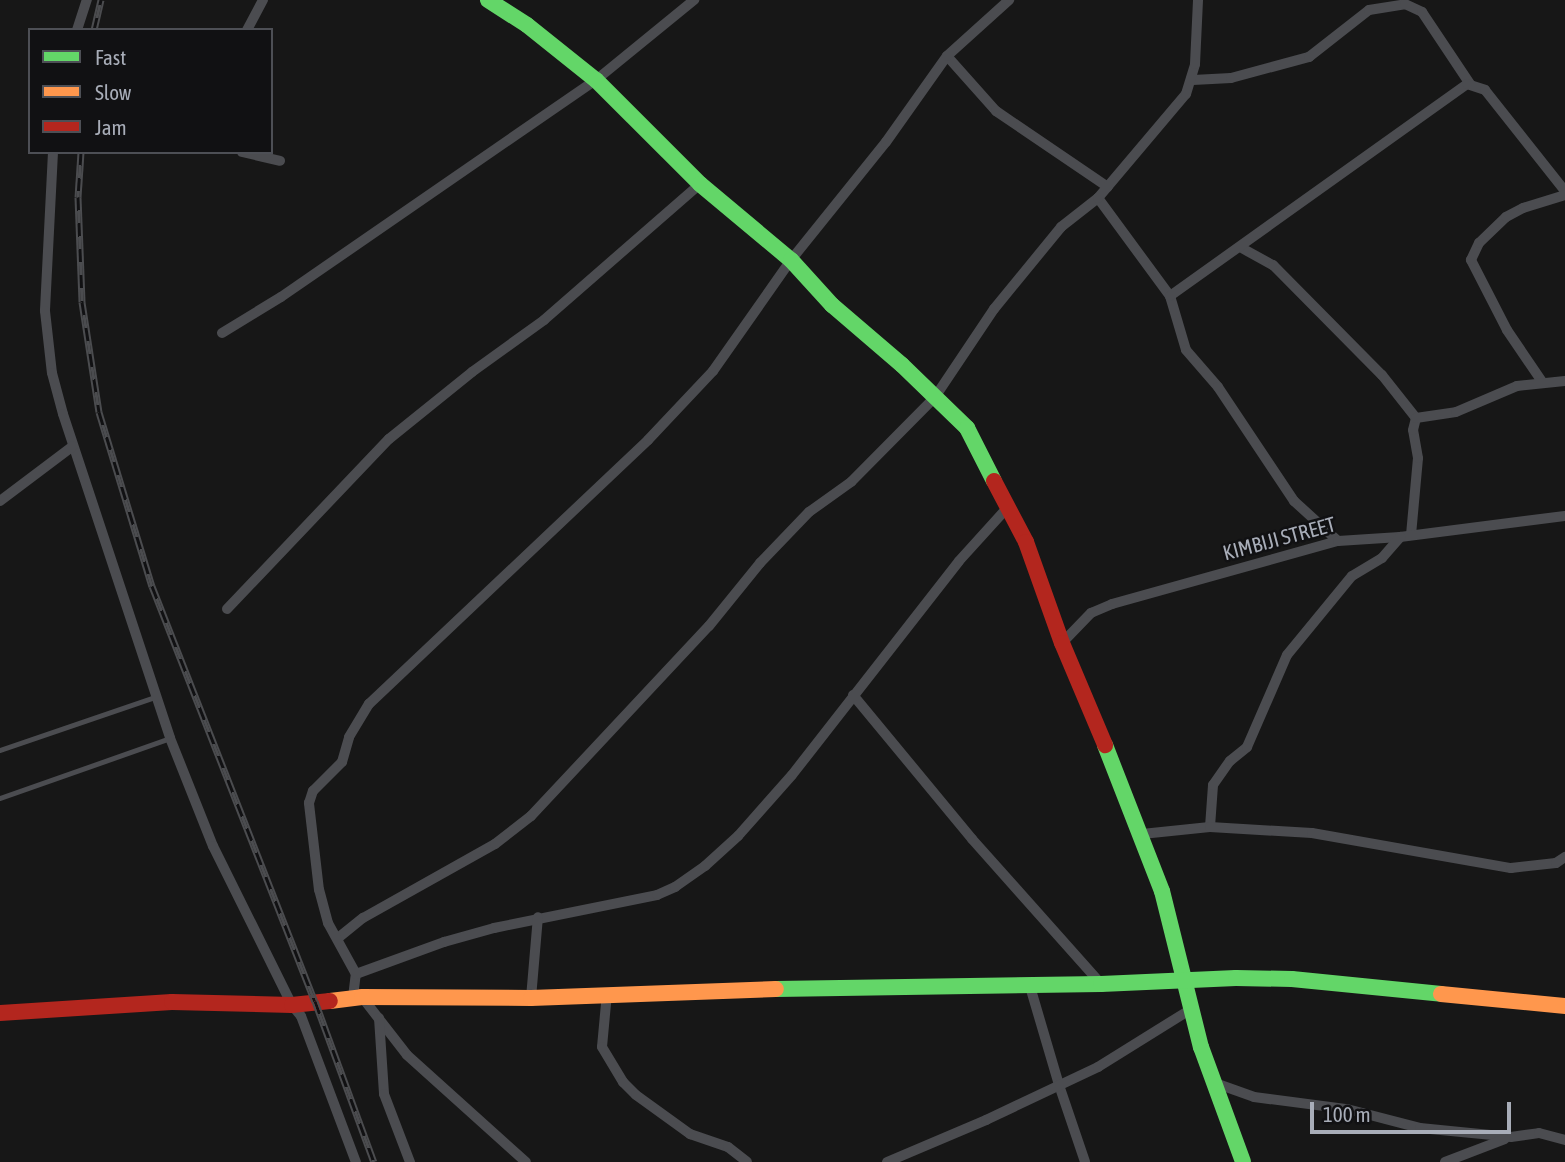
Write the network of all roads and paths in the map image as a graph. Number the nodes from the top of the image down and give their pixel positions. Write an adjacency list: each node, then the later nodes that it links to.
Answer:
1 (87, 0): 7 (street)
2 (263, 0): 8 (street)
3 (488, 0): 10 (street)
4 (694, 0): 10 (street)
5 (1009, 0): 9 (street)
6 (1198, 0): 11 (street)
7 (78, 28)
8 (248, 28)
9 (947, 56): 17 (street); 21 (street)
10 (596, 80): 16 (street); 23 (street)
11 (1193, 80): 12 (street); 17 (street)
12 (1470, 84): 18 (street); 20 (street)
13 (53, 154): 28 (street)
14 (250, 154): 15 (street)
15 (280, 161)
16 (700, 184): 21 (street); 34 (street)
17 (1108, 187): 19 (street)
18 (1565, 193): 25 (street)
19 (1098, 198): 22 (street); 26 (street)
20 (1240, 247): 22 (street); 27 (street)
21 (791, 260): 26 (street); 45 (street)
22 (1170, 296): 33 (street)
23 (222, 333)
24 (1565, 382): 25 (street)
25 (1544, 383): 27 (street)
26 (935, 397): 30 (street); 45 (street)
27 (1416, 418): 32 (street)
28 (72, 446): 29 (street); 37 (street)
29 (0, 501)
30 (1007, 509): 35 (street); 36 (street)
31 (1565, 516): 32 (street, KIMBIJI STREET)
32 (1406, 536): 33 (street, KIMBIJI STREET); 41 (street)
33 (1338, 541): 35 (street, KIMBIJI STREET)
34 (227, 609)
35 (1062, 643): 42 (street)
36 (853, 695): 44 (street); 49 (street)
37 (155, 697): 38 (street); 39 (lane)
38 (170, 738): 40 (lane); 53 (street)
39 (0, 750)
40 (0, 798)
41 (1210, 827): 42 (street); 43 (street)
42 (1142, 834): 47 (street)
43 (1562, 861)
44 (538, 917): 46 (street); 52 (street)
45 (338, 939): 46 (street)
46 (356, 974): 51 (street)
47 (1186, 981): 49 (street); 54 (street); 55 (street)
48 (1029, 983): 49 (street); 50 (street); 59 (street)
49 (1101, 984)
50 (607, 993): 52 (street); 65 (street)
51 (358, 997): 52 (street); 53 (street); 57 (street)
52 (531, 998)
53 (292, 1005): 56 (street); 62 (street)
54 (1565, 1006)
55 (1191, 1009): 58 (street); 59 (street)
56 (0, 1013)
57 (379, 1018): 63 (street); 64 (street)
58 (1215, 1083): 60 (street); 68 (street)
59 (1059, 1085): 66 (street); 67 (street)
60 (1511, 1137): 61 (street); 69 (street)
61 (1565, 1140)
62 (356, 1162)
63 (410, 1162)
64 (526, 1162)
65 (747, 1162)
66 (887, 1162)
67 (1086, 1162)
68 (1243, 1162)
69 (1445, 1162)

